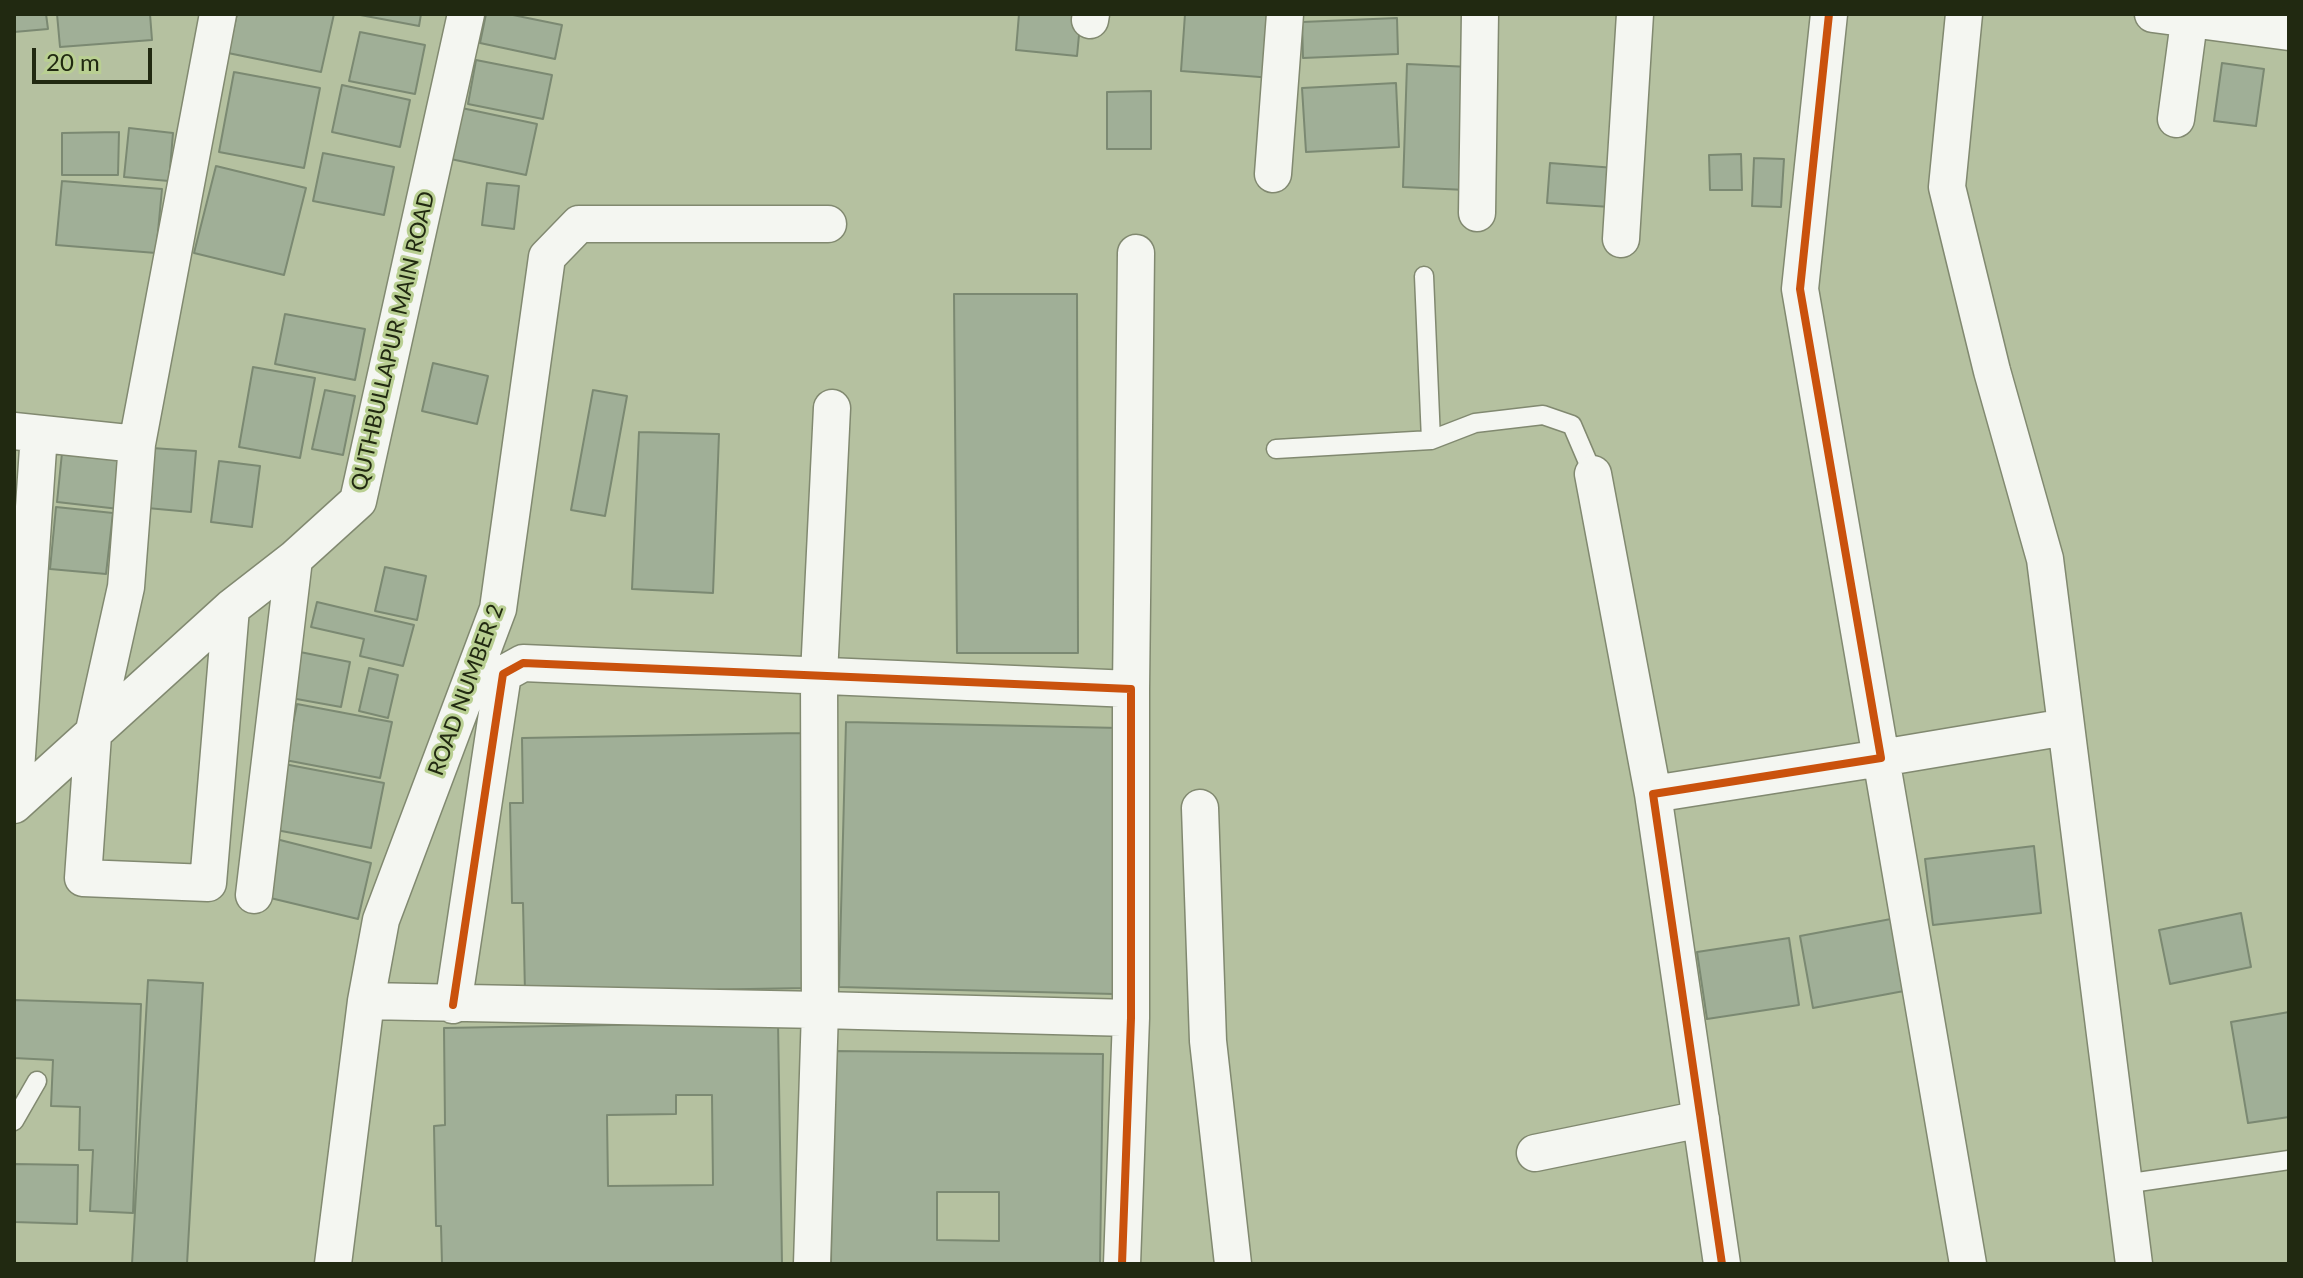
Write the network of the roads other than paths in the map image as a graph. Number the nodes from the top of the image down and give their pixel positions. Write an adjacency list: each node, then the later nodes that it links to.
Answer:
1 (218, 14): 21 (street)
2 (466, 14): 24 (street, QUTHBULLAPUR MAIN ROAD)
3 (1285, 14): 12 (street)
4 (1480, 14): 13 (street)
5 (1635, 14): 15 (street)
6 (1829, 14): 30 (street)
7 (1964, 14): 28 (street)
8 (2153, 14): 9 (street)
9 (2189, 17): 10 (street); 11 (street)
10 (2289, 32)
11 (2176, 119)
12 (1273, 174)
13 (1477, 213)
14 (828, 224): 35 (street, ROAD NUMBER 2)
15 (1621, 239)
16 (1136, 253): 27 (street)
17 (1424, 276): 20 (lane)
18 (832, 408): 26 (street)
19 (27, 433): 21 (street); 32 (street)
20 (1431, 440): 22 (lane); 23 (lane)
21 (137, 444): 29 (street)
22 (1276, 449)
23 (1593, 474): 31 (street)
24 (294, 559): 25 (street, QUTHBULLAPUR MAIN ROAD); 34 (street)
25 (231, 608): 29 (street, QUTHBULLAPUR MAIN ROAD); 29 (street)
26 (819, 675): 27 (street); 36 (street); 37 (street)
27 (1131, 689): 38 (street)
28 (2066, 727): 30 (street); 44 (street)
29 (93, 735): 32 (street, QUTHBULLAPUR MAIN ROAD)
30 (1881, 758): 31 (street); 50 (street)
31 (1653, 794): 40 (street)
32 (14, 802)
33 (1200, 808): 48 (street)
34 (254, 895)
35 (366, 1001): 36 (street); 45 (street, ROAD NUMBER 2)
36 (453, 1005): 37 (street)
37 (820, 1010): 38 (street); 46 (street)
38 (1131, 1018): 47 (street)
39 (37, 1081): 41 (lane)
40 (1701, 1119): 42 (street); 49 (street)
41 (14, 1121)
42 (1535, 1153)
43 (2289, 1160): 44 (lane)
44 (2124, 1184): 51 (street)
45 (333, 1264)
46 (812, 1264)
47 (1122, 1264)
48 (1233, 1264)
49 (1722, 1264)
50 (1968, 1264)
51 (2134, 1264)

